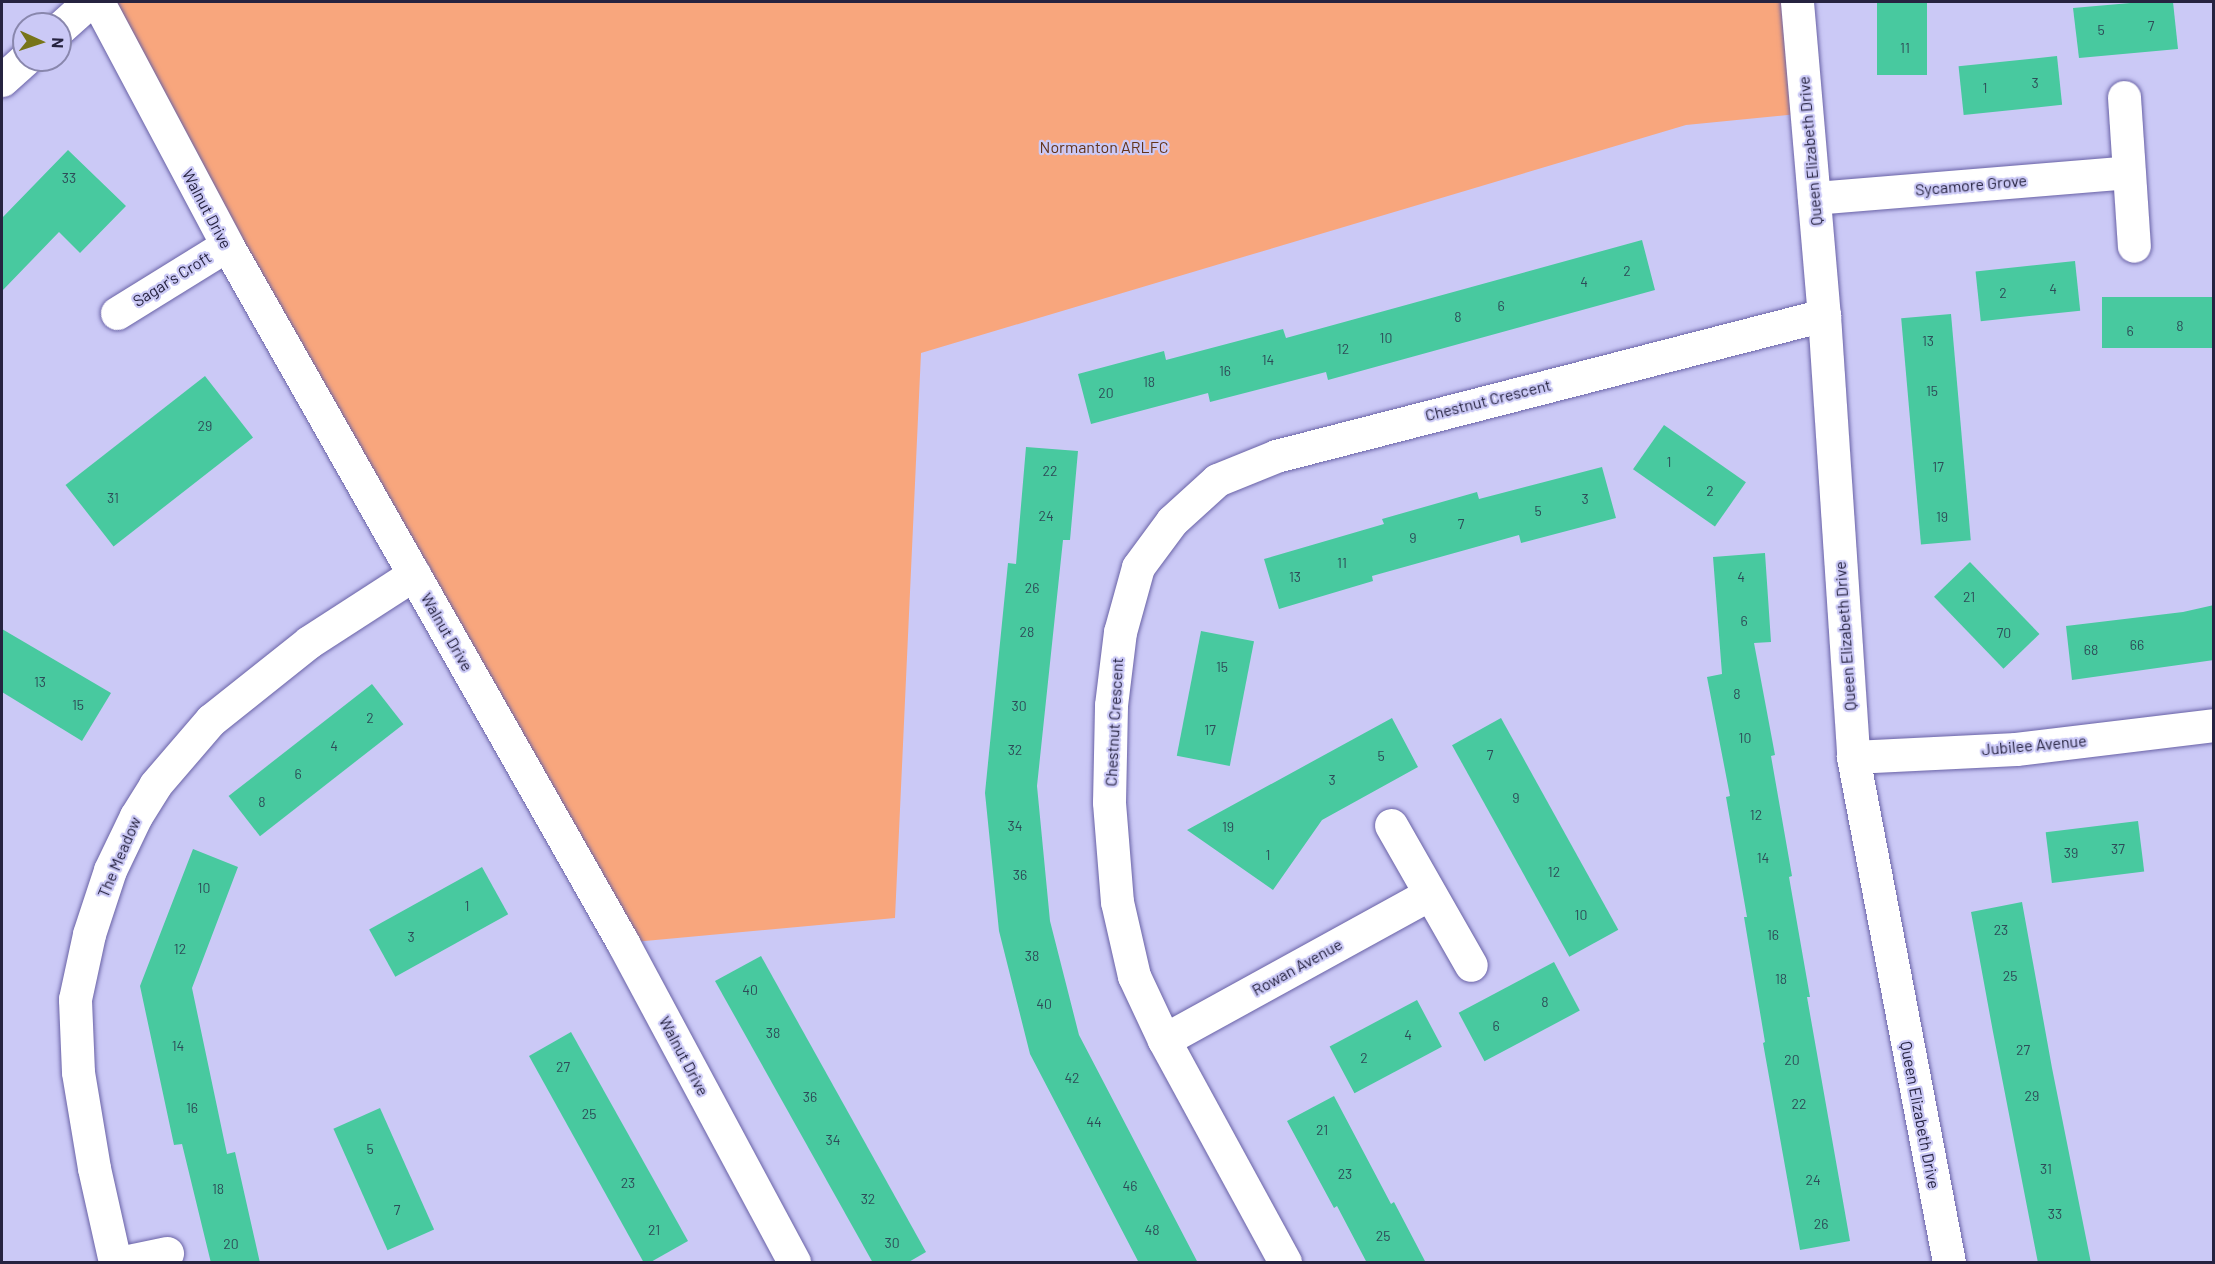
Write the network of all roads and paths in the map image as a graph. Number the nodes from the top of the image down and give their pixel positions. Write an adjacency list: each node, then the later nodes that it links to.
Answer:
1 (89, 2): 4 (street)
2 (98, 2): 8 (street, Walnut Drive)
3 (1797, 2): 7 (street, Queen Elizabeth Drive)
4 (72, 17)
5 (2124, 97): 6 (street)
6 (2128, 172): 7 (street, Sycamore Grove); 9 (street)
7 (1814, 198): 11 (street, Queen Elizabeth Drive)
8 (226, 245): 10 (street, Sagar's Croft); 12 (street, Walnut Drive)
9 (2134, 246)
10 (117, 313)
11 (1824, 315): 14 (street, Queen Elizabeth Drive); 18 (street, Chestnut Crescent)
12 (414, 574): 20 (street, The Meadow); 22 (street, Walnut Drive)
13 (2214, 724): 14 (street, Jubilee Avenue)
14 (1853, 757): 24 (street, Queen Elizabeth Drive)
15 (1391, 825): 16 (street)
16 (1430, 894): 17 (street); 18 (street, Rowan Avenue)
17 (1471, 965)
18 (1164, 1041): 23 (street, Chestnut Crescent)
19 (167, 1252): 21 (street)
20 (115, 1263)
21 (124, 1263)
22 (794, 1263)
23 (1285, 1263)
24 (1949, 1263)

